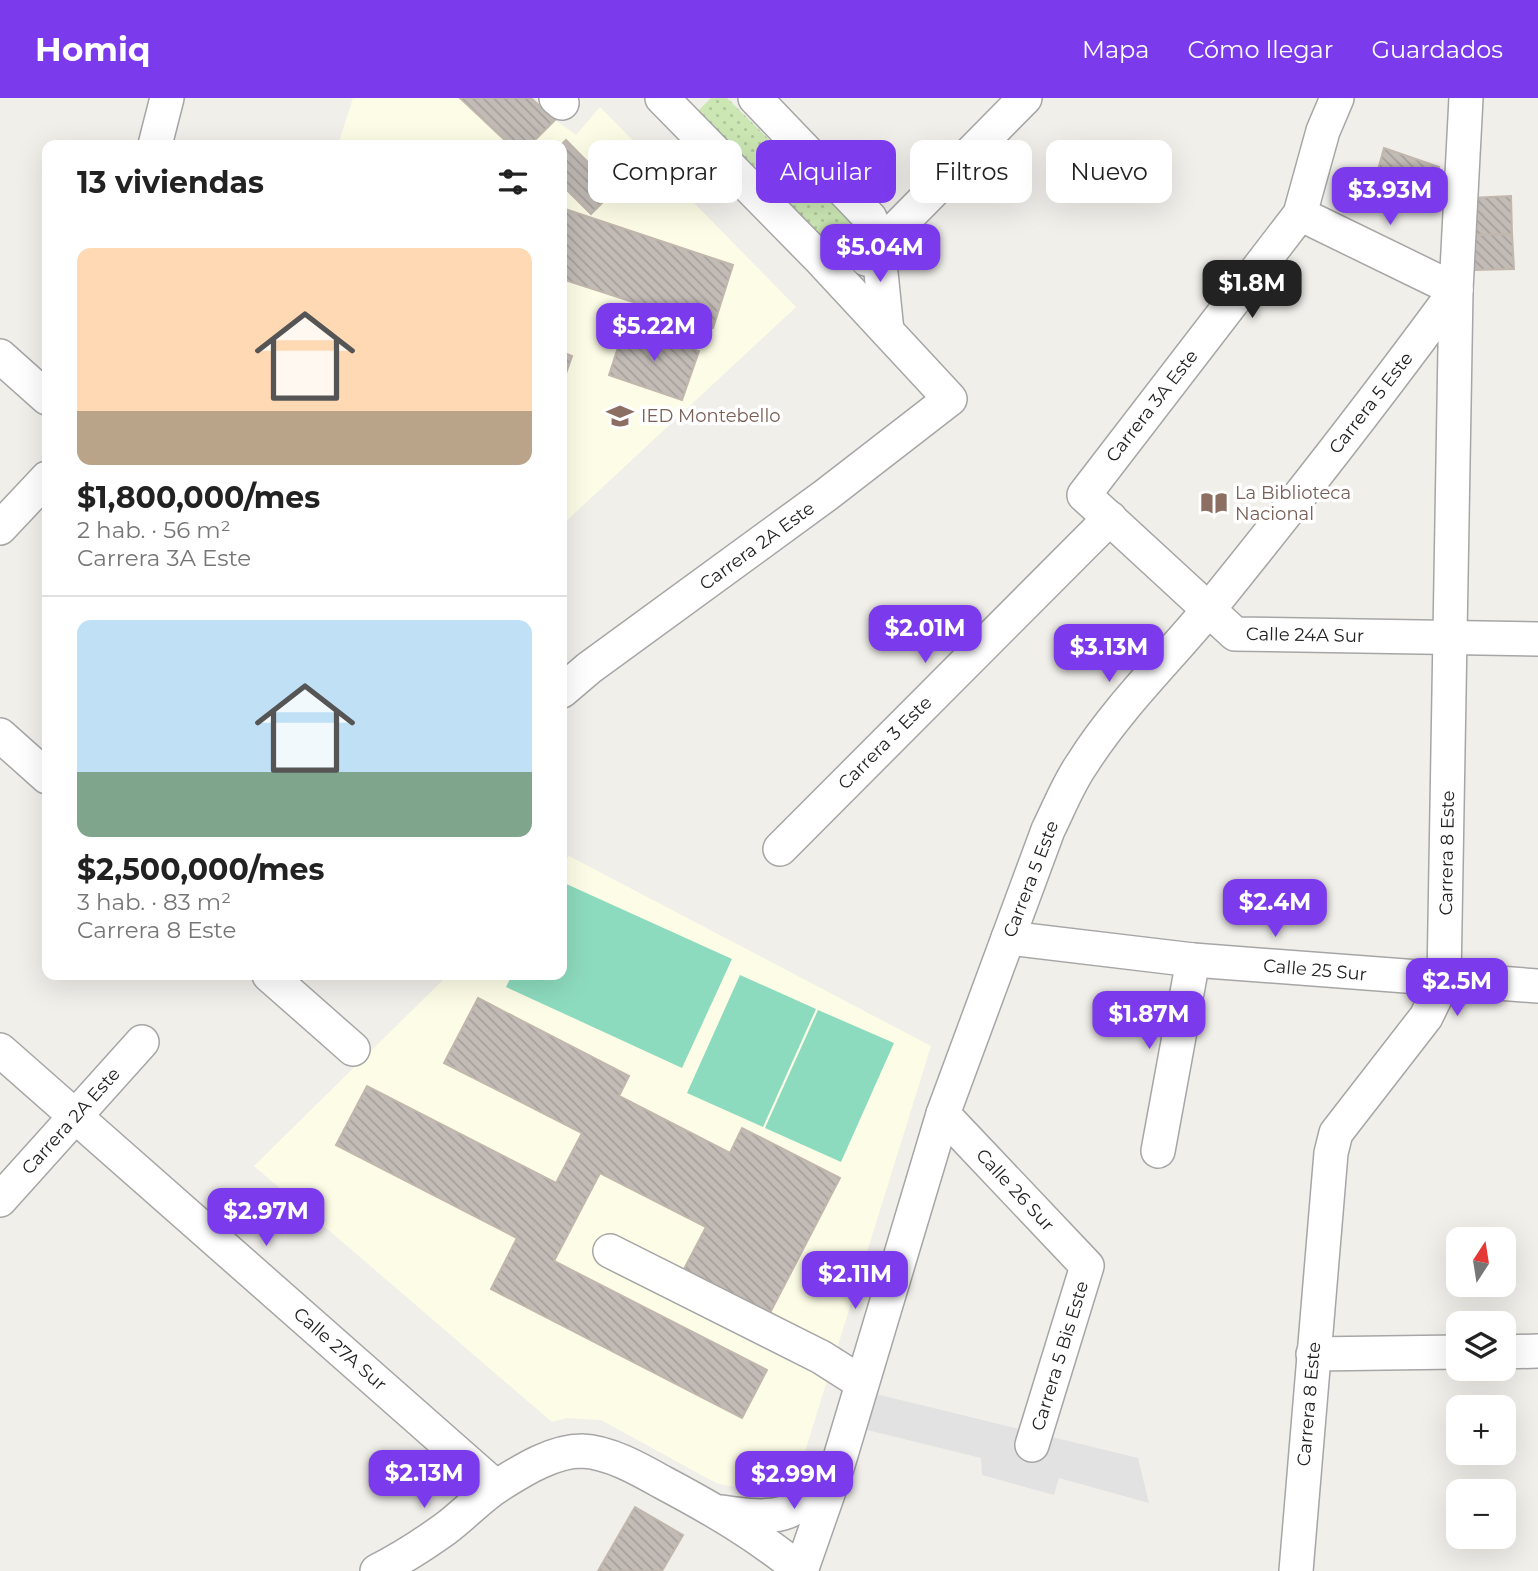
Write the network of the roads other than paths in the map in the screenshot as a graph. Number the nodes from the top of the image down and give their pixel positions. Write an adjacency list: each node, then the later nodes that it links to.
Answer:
1 (662, 98): 10 (street)
2 (755, 98): 9 (street)
3 (1025, 98): 9 (street)
4 (1337, 98): 8 (street, Carrera 3A Este)
5 (1466, 98): 11 (street, Carrera 8 Este)
6 (159, 103): 7 (street)
7 (155, 140)
8 (1300, 214): 11 (street); 16 (street, Carrera 3A Este)
9 (878, 247): 10 (street); 12 (street)
10 (842, 283): 12 (street)
11 (1456, 290): 19 (street, Carrera 5 Este); 20 (street, Carrera 8 Este)
12 (887, 331): 22 (street, Carrera 2A Este)
13 (0, 356): 14 (street)
14 (42, 394)
15 (42, 483): 18 (street)
16 (1084, 495): 17 (street, Calle 24A Sur)
17 (1110, 518): 19 (street, Calle 24A Sur); 25 (street, Carrera 3 Este)
18 (0, 528)
19 (1208, 610): 20 (street, Calle 24A Sur); 26 (street, Carrera 5 Este)
20 (1452, 638): 21 (street, Calle 24A Sur); 29 (street, Carrera 8 Este)
21 (1538, 639)
22 (567, 687)
23 (0, 735): 24 (street)
24 (42, 773)
25 (780, 849)
26 (1008, 938): 27 (street, Calle 25 Sur); 34 (street, Carrera 5 Este)
27 (1193, 960): 29 (street, Calle 25 Sur); 36 (street)
28 (284, 980): 32 (street)
29 (1444, 980): 30 (street, Calle 25 Sur); 43 (street, Carrera 8 Este)
30 (1538, 986)
31 (142, 1042): 35 (street, Carrera 2A Este)
32 (353, 1049)
33 (0, 1050): 35 (street, Calle 27A Sur)
34 (943, 1114): 39 (street, Calle 26 Sur); 44 (street, Carrera 5 Este)
35 (75, 1116): 37 (street, Carrera 2A Este); 47 (street, Calle 27A Sur)
36 (1158, 1151)
37 (0, 1200)
38 (610, 1251): 44 (street)
39 (1087, 1266): 45 (street, Carrera 5 Bis Este)
40 (1538, 1351): 42 (street)
41 (1446, 1352): 43 (street)
42 (1516, 1352)
43 (1313, 1354): 51 (street, Carrera 8 Este)
44 (862, 1383): 46 (street, Carrera 5 Este)
45 (1032, 1445)
46 (837, 1468): 48 (street); 50 (street, Carrera 5 Este)
47 (496, 1487): 48 (street); 49 (street)
48 (718, 1512): 50 (street)
49 (377, 1571)
50 (801, 1571)
51 (1296, 1571)

